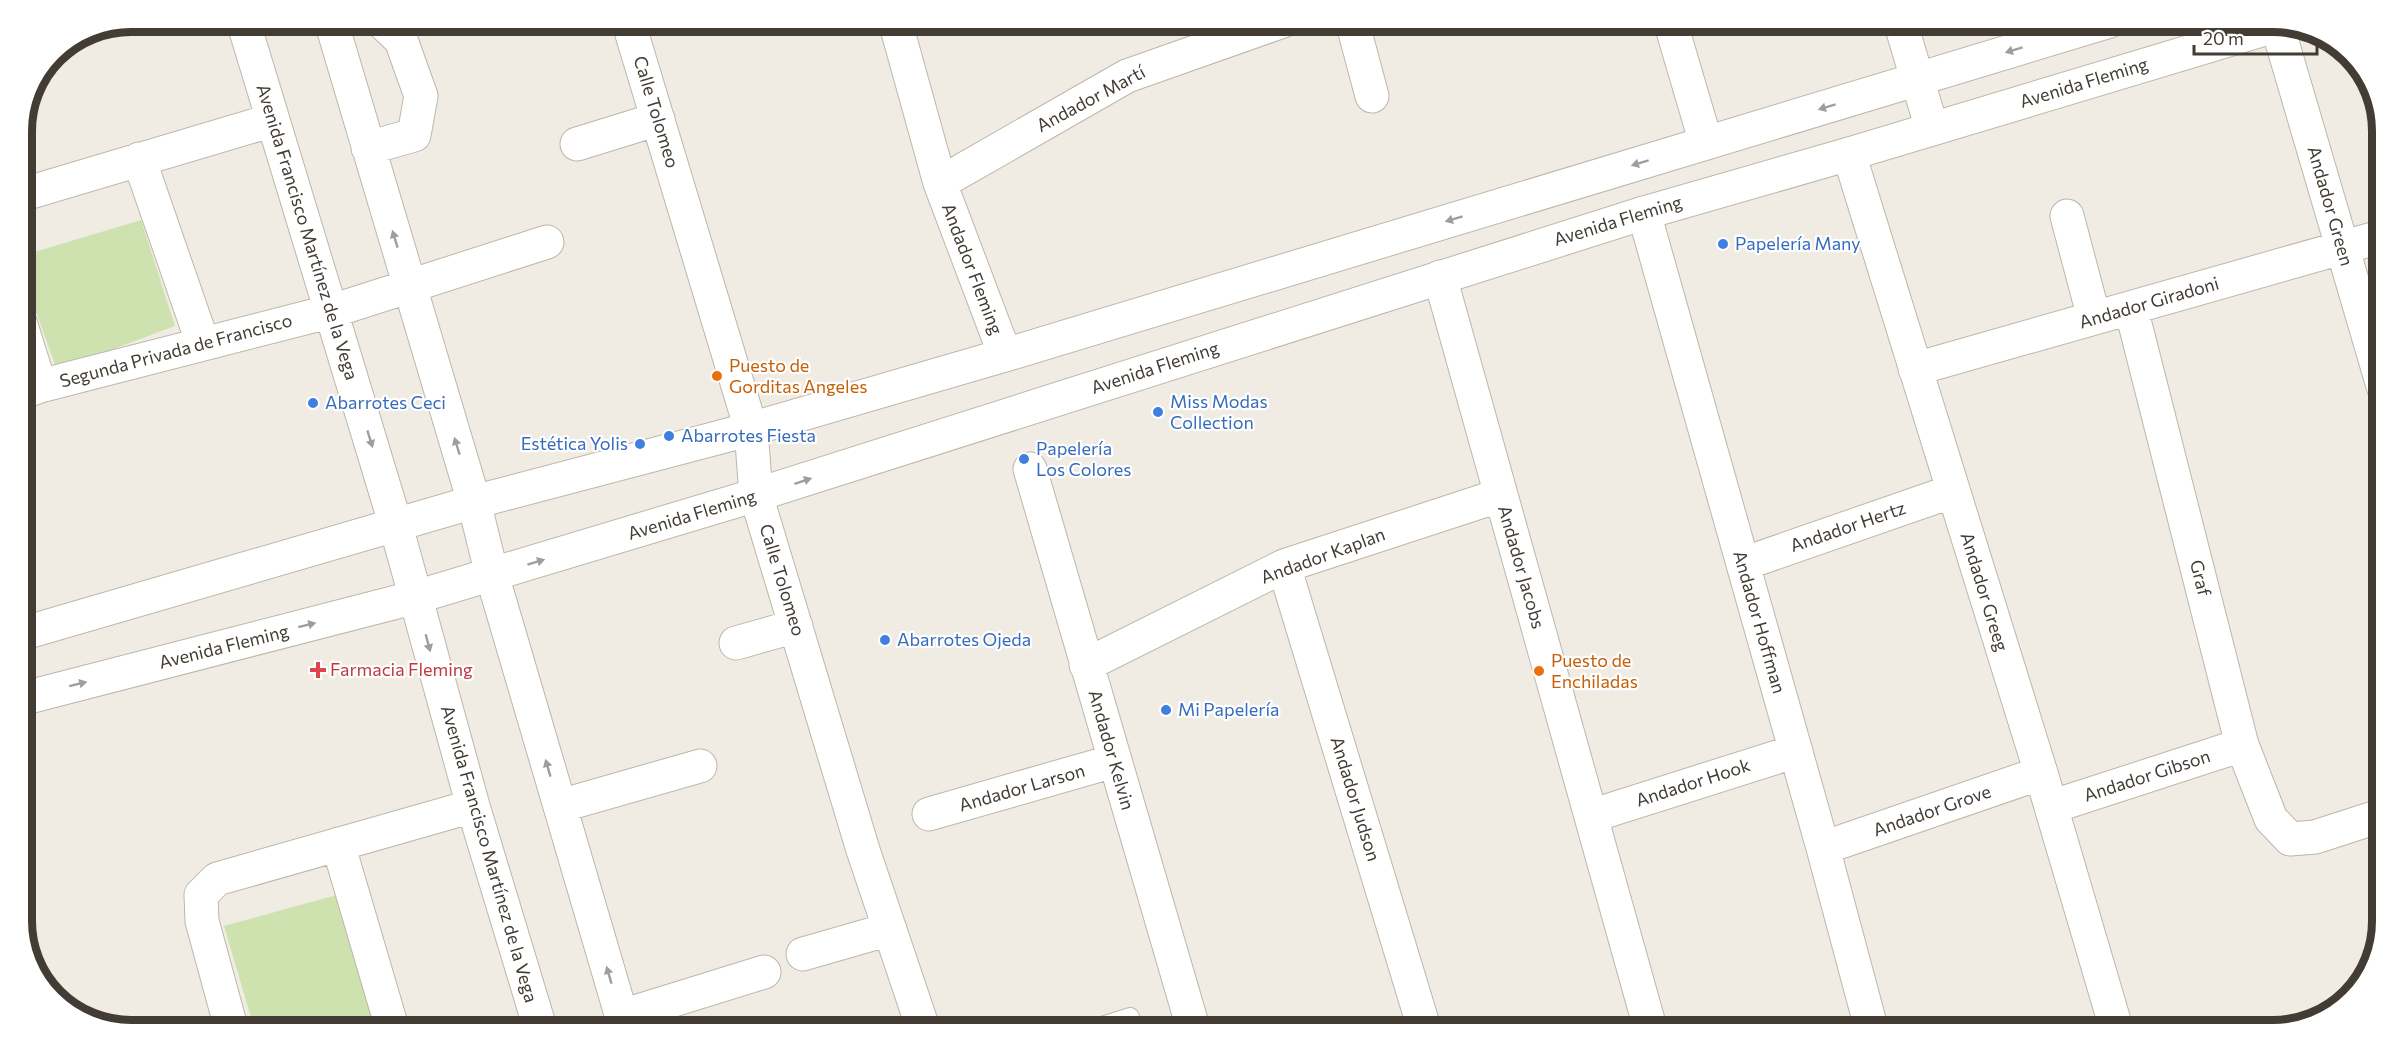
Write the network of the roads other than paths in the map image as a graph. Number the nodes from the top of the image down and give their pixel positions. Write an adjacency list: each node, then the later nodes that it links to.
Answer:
1 (246, 32): 16 (street, Avenida Francisco Martínez de la Vega)
2 (341, 32): 20 (street)
3 (393, 32): 20 (street)
4 (631, 32): 15 (street, Calle Tolomeo)
5 (898, 32): 23 (street, Andador Fleming)
6 (1218, 32): 23 (street, Andador Martí)
7 (1355, 32): 14 (street)
8 (1673, 32): 18 (street)
9 (1903, 32): 13 (street)
10 (2073, 32): 13 (street, one-way to 13)
11 (2249, 32): 17 (street, Avenida Fleming)
12 (2281, 32): 29 (street, Andador Green)
13 (1917, 79): 17 (street); 18 (street, one-way to 18)
14 (1372, 96)
15 (658, 118): 19 (street); 40 (street, Calle Tolomeo)
16 (273, 120): 22 (street); 33 (street, Avenida Francisco Martínez de la Vega)
17 (1932, 129): 21 (street, Avenida Fleming)
18 (1706, 143): 37 (street, one-way to 37)
19 (577, 144)
20 (368, 148): 31 (street, one-way to 20)
21 (1849, 154): 25 (street, Avenida Fleming); 38 (street, Andador Greeg)
22 (140, 159): 24 (street); 35 (street)
23 (940, 183): 37 (street, Andador Fleming)
24 (32, 192)
25 (1644, 213): 30 (street, Avenida Fleming); 47 (street, Andador Hoffman)
26 (2067, 216): 34 (street)
27 (2372, 240): 29 (street, Andador Giradoni)
28 (547, 242): 31 (street, Segunda Privada de Francisco)
29 (2342, 248): 32 (street, Andador Giradoni); 36 (street, Andador Green)
30 (1440, 277): 43 (street, Avenida Fleming, one-way to 30); 44 (street, Andador Jacobs)
31 (409, 286): 33 (street, Segunda Privada de Francisco); 45 (street, one-way to 31)
32 (2130, 308): 34 (street, Andador Giradoni); 56 (street, Graf)
33 (332, 311): 35 (street, Segunda Privada de Francisco); 46 (street, Avenida Francisco Martínez de la Vega, one-way to 46)
34 (2094, 318): 38 (street, Andador Giradoni)
35 (203, 344): 39 (street, Segunda Privada de Francisco)
36 (2372, 349)
37 (1005, 355): 40 (street)
38 (1916, 369): 42 (street, Andador Greeg)
39 (32, 390)
40 (751, 429): 43 (street, Calle Tolomeo); 45 (street)
41 (1030, 468): 54 (street, Andador Kelvin)
42 (1953, 491): 47 (street, Andador Hertz); 60 (street, Andador Greeg)
43 (756, 495): 49 (street, Avenida Fleming, one-way to 43); 51 (street, Calle Tolomeo)
44 (1501, 495): 48 (street, Andador Kaplan); 65 (street, Andador Jacobs)
45 (474, 502): 46 (street); 49 (street)
46 (396, 526): 50 (street, Avenida Francisco Martínez de la Vega); 52 (street)
47 (1743, 564): 57 (street, Andador Hoffman)
48 (1284, 566): 54 (street, Andador Kaplan); 81 (street, Andador Judson)
49 (492, 575): 50 (street, Avenida Fleming); 62 (street, one-way to 49)
50 (416, 597): 55 (street, Avenida Fleming, one-way to 50); 61 (street, Avenida Francisco Martínez de la Vega, one-way to 61)
51 (796, 626): 53 (street); 69 (street, Calle Tolomeo)
52 (32, 631)
53 (736, 643)
54 (1086, 665): 58 (street, Andador Kelvin)
55 (32, 696)
56 (2242, 745): 63 (street, Andador Gibson); 66 (street, Graf)
57 (1796, 751): 65 (street, Andador Hook); 68 (street, Andador Hoffman)
58 (1114, 761): 64 (street, Andador Larson); 80 (street, Andador Kelvin)
59 (700, 766): 62 (street)
60 (2041, 773): 63 (street, Andador Greeg); 68 (street, Andador Grove)
61 (473, 806): 67 (street); 75 (street, Avenida Francisco Martínez de la Vega)
62 (560, 806): 76 (street, one-way to 62)
63 (2051, 807): 84 (street, Andador Greeg)
64 (929, 814)
65 (1591, 816): 82 (street, Andador Jacobs)
66 (2372, 819)
67 (338, 844): 73 (street); 74 (street)
68 (1823, 848): 83 (street, Andador Hoffman)
69 (890, 929): 70 (street); 78 (street, Calle Tolomeo)
70 (803, 954)
71 (764, 972): 77 (street)
72 (1130, 1017): 79 (lane)
73 (229, 1021)
74 (390, 1021)
75 (538, 1021)
76 (623, 1021)
77 (632, 1021)
78 (921, 1021)
79 (1117, 1021)
80 (1191, 1021)
81 (1422, 1021)
82 (1642, 1021)
83 (1869, 1021)
84 (2114, 1021)

